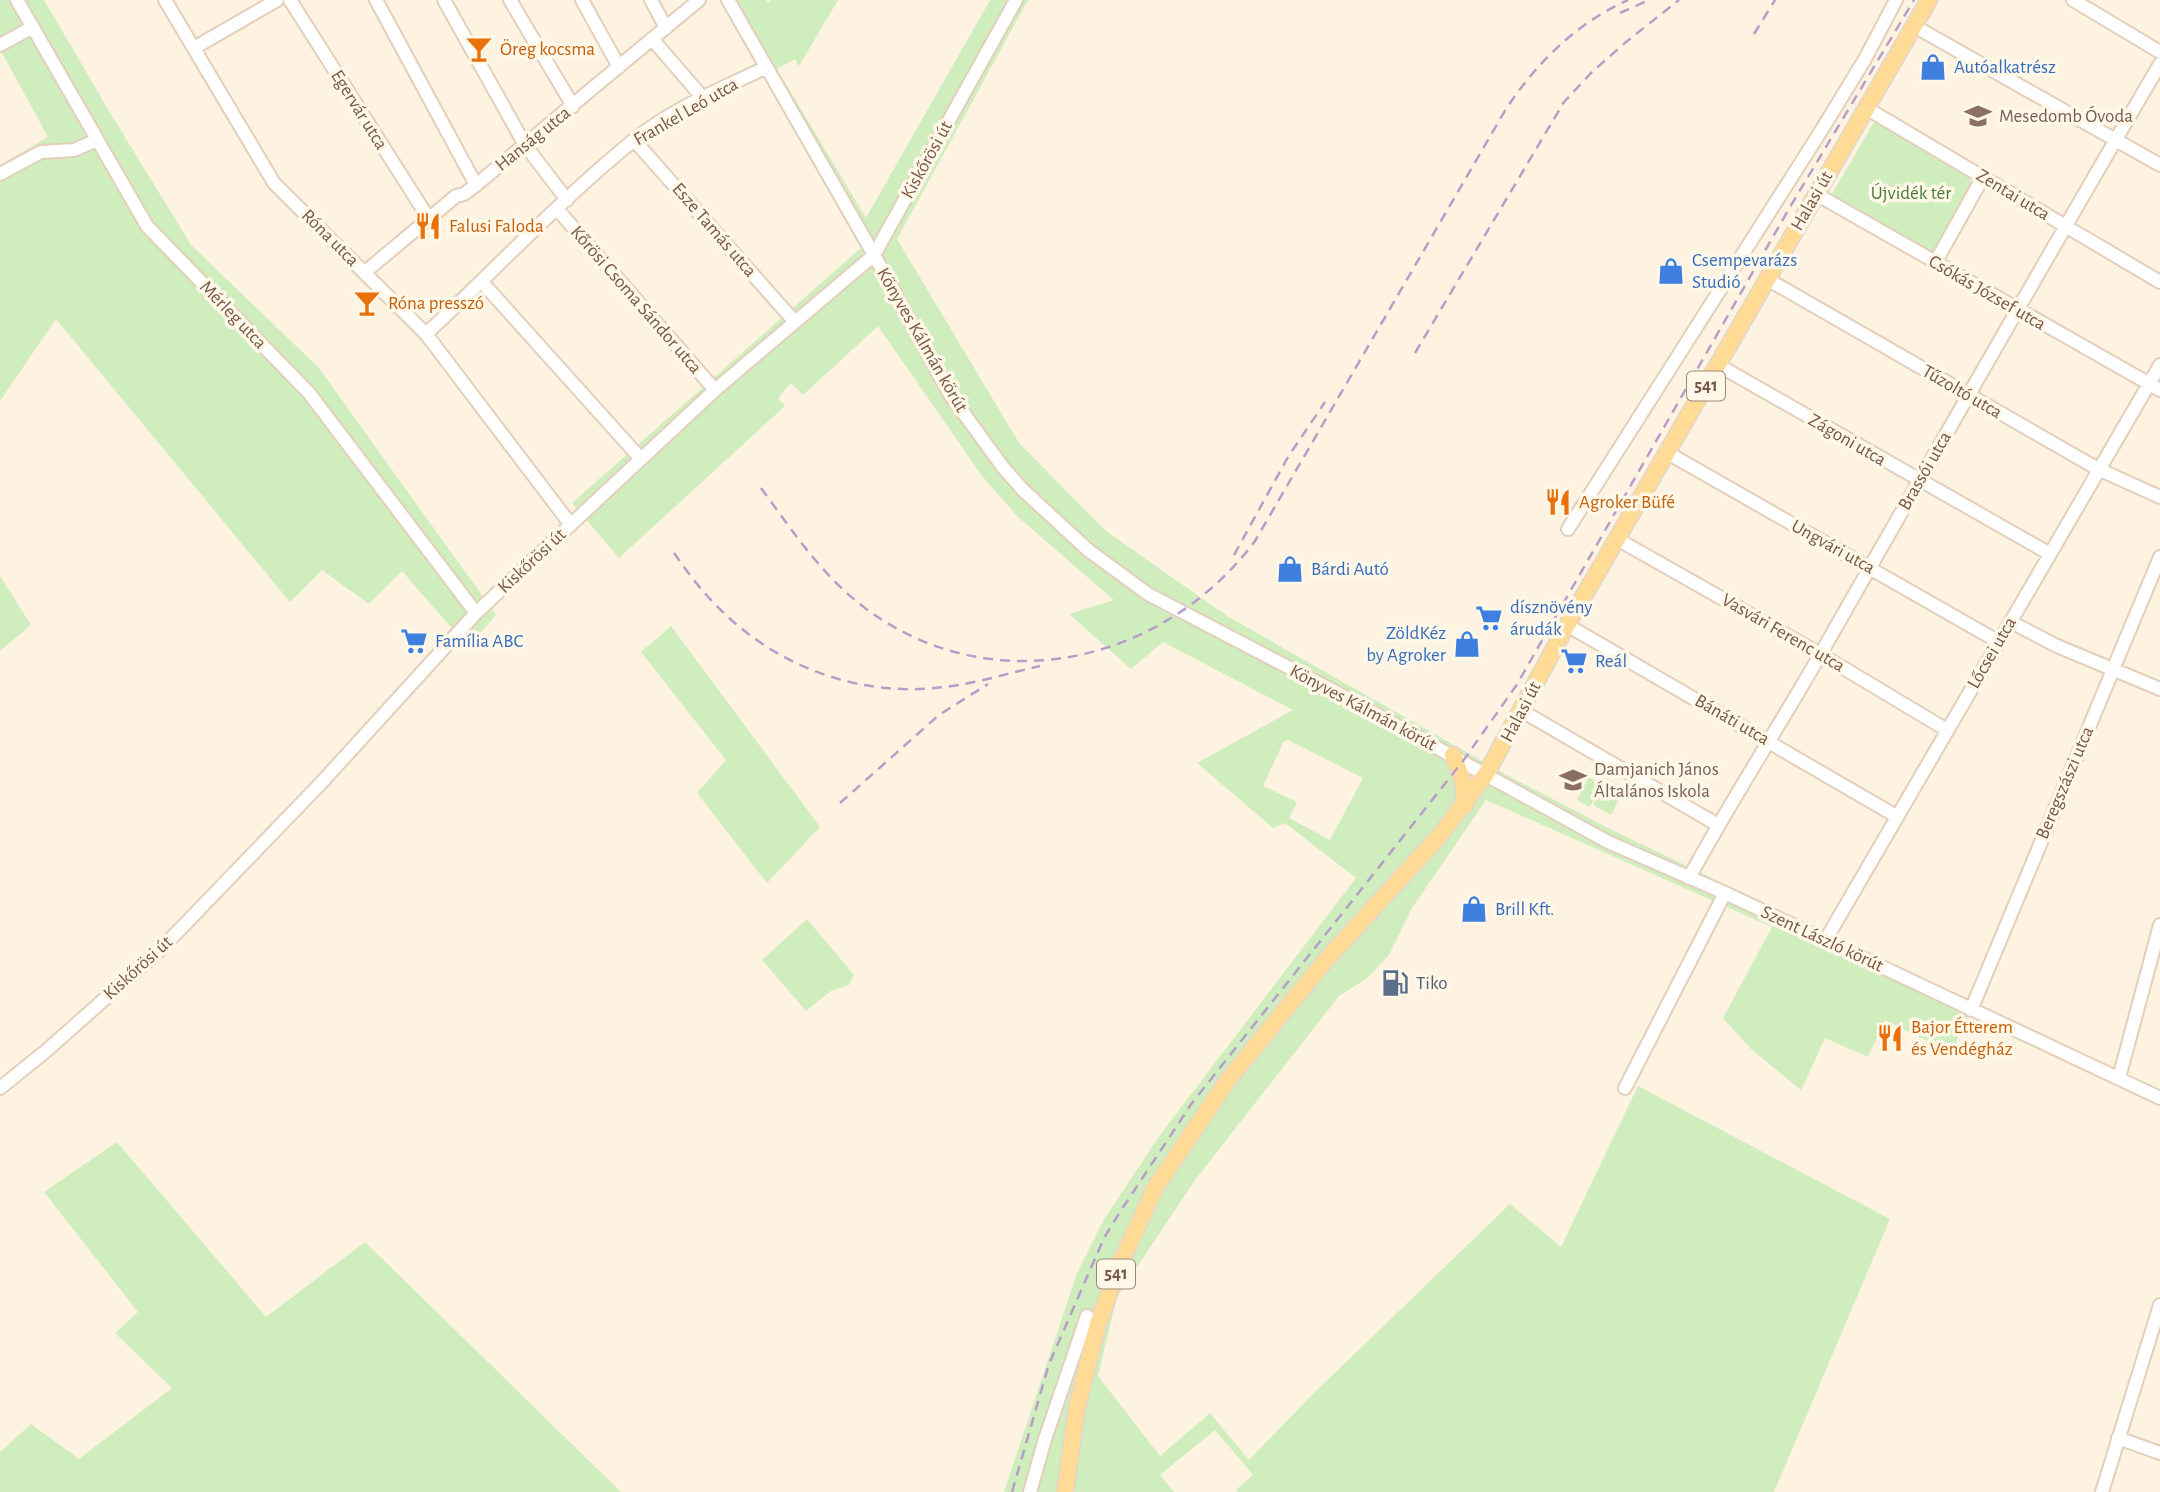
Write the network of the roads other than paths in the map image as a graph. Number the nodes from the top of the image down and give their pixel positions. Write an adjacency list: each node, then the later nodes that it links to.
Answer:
1 (18, 0): 17 (street, Mérleg utca)
2 (165, 0): 21 (street, Róna utca)
3 (277, 0): 21 (street)
4 (290, 0): 40 (street, Egervár utca)
5 (376, 0): 36 (street)
6 (444, 0): 32 (street)
7 (510, 0): 27 (street)
8 (582, 0): 24 (street)
9 (651, 0): 18 (street)
10 (699, 0): 18 (street, Hanság utca)
11 (728, 0): 25 (street, Könyves Kálmán körút)
12 (1016, 0): 42 (street, Kiskőrösi út)
13 (1896, 0): 62 (street)
14 (1929, 0): 16 (main road, Halasi út / 541)
15 (2073, 0): 22 (street)
16 (1914, 26): 28 (main road, Halasi út / 541); 29 (street)
17 (33, 27): 20 (street); 30 (street, Mérleg utca)
18 (666, 28): 19 (street, Hanság utca)
19 (653, 40): 24 (street, Hanság utca); 26 (street)
20 (0, 45)
21 (194, 48): 44 (street, Róna utca)
22 (2160, 52)
23 (2160, 64): 29 (street, Brassói utca)
24 (619, 67): 27 (street, Hanság utca)
25 (765, 68): 26 (street, Frankel Leó utca); 42 (street, Könyves Kálmán körút)
26 (703, 98): 31 (street, Frankel Leó utca)
27 (573, 106): 32 (street, Hanság utca)
28 (1866, 108): 35 (street, Zentai utca); 37 (main road, Halasi út / 541)
29 (2116, 139): 33 (street); 41 (street, Brassói utca)
30 (97, 140): 34 (street); 67 (street, Mérleg utca)
31 (634, 140): 38 (street, Frankel Leó utca); 49 (street, Esze Tamás utca)
32 (525, 145): 36 (street, Hanság utca); 38 (street)
33 (2160, 165)
34 (0, 174)
35 (1983, 177): 41 (street, Zentai utca); 43 (street)
36 (476, 185): 40 (street, Hanság utca)
37 (1816, 194): 43 (street, Csókás József utca); 45 (main road, Halasi út / 541)
38 (567, 200): 39 (street, Frankel Leó utca)
39 (557, 209): 46 (street, Frankel Leó utca); 54 (street, Kőrösi Csoma Sándor utca)
40 (429, 219): 44 (street, Hanság utca)
41 (2065, 225): 47 (street, Zentai utca); 48 (street, Brassói utca)
42 (874, 255): 49 (street, Kiskőrösi út); 77 (street, Könyves Kálmán körút)
43 (1936, 263): 48 (street, Csókás József utca)
44 (365, 272): 50 (street, Róna utca)
45 (1767, 279): 51 (main road, Halasi út / 541); 55 (street, Tűzoltó utca)
46 (482, 282): 50 (street, Frankel Leó utca); 57 (street)
47 (2160, 282)
48 (2016, 310): 53 (street, Csókás József utca); 55 (street, Brassói utca)
49 (794, 321): 54 (street, Kiskőrösi út)
50 (426, 334): 61 (street, Róna utca)
51 (1718, 365): 56 (main road, Halasi út / 541); 59 (street, Zágoni utca)
52 (2160, 365): 53 (street, Lőcsei utca)
53 (2154, 388): 58 (street, Lőcsei utca)
54 (715, 390): 57 (street, Kiskőrösi út)
55 (1968, 396): 58 (street, Tűzoltó utca); 59 (street, Brassói utca)
56 (1666, 452): 63 (main road, Halasi út / 541); 66 (street, Ungvári utca)
57 (641, 459): 61 (street, Kiskőrösi út)
58 (2098, 469): 60 (street, Tűzoltó utca); 64 (street, Lőcsei utca)
59 (1919, 481): 64 (street, Zágoni utca); 66 (street, Brassói utca)
60 (2160, 496)
61 (570, 526): 67 (street, Kiskőrösi út)
62 (1568, 529)
63 (1617, 539): 69 (main road, Halasi út / 541); 71 (street, Vasvári Ferenc utca)
64 (2050, 554): 68 (street, Lőcsei utca)
65 (2160, 557): 72 (street, Beregszászi utca)
66 (1869, 568): 70 (street, Ungvári utca); 71 (street, Brassói utca)
67 (476, 613): 89 (street, Kiskőrösi út)
68 (2011, 622): 70 (street, Lőcsei utca); 72 (street)
69 (1567, 625): 74 (main road, Halasi út / 541); 76 (street, Bánáti utca)
70 (1999, 642): 75 (street, Lőcsei utca)
71 (1820, 654): 75 (street, Vasvári Ferenc utca); 76 (street, Brassói utca)
72 (2112, 670): 73 (street); 86 (street, Beregszászi utca)
73 (2160, 689)
74 (1522, 711): 78 (main road, Halasi út / 541); 81 (street)
75 (1947, 730): 80 (street, Lőcsei utca)
76 (1769, 742): 80 (street, Bánáti utca); 81 (street, Brassói utca)
77 (1453, 755): 78 (street, Könyves Kálmán körút); 79 (main road)
78 (1486, 774): 79 (main road, Halasi út / 541); 82 (street, Szent László körút)
79 (1465, 804): 96 (main road, Halasi út / 541)
80 (1896, 816): 85 (street, Lőcsei utca)
81 (1718, 825): 82 (street, Brassói utca)
82 (1689, 878): 83 (street, Szent László körút)
83 (1726, 893): 85 (street, Szent László körút); 88 (street)
84 (2160, 925): 87 (street)
85 (1825, 941): 86 (street, Szent László körút)
86 (1971, 1010): 87 (street, Szent László körút)
87 (2119, 1078): 90 (street, Szent László körút)
88 (1625, 1087)
89 (0, 1088)
90 (2160, 1098)
91 (2160, 1305): 93 (street)
92 (1087, 1315): 95 (street)
93 (2118, 1438): 94 (street); 97 (street)
94 (2160, 1453)
95 (1030, 1492)
96 (1065, 1492)
97 (2102, 1492)

